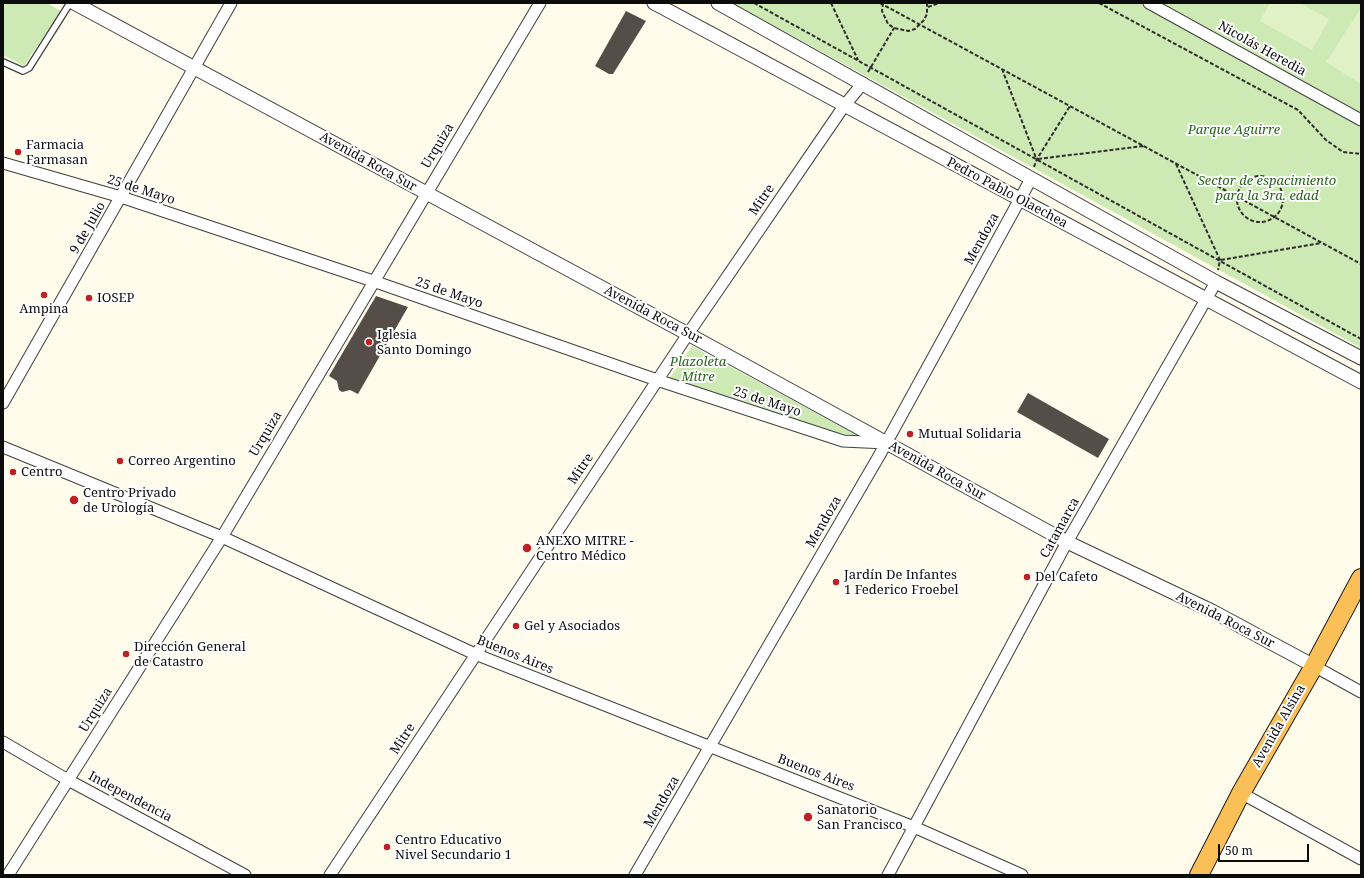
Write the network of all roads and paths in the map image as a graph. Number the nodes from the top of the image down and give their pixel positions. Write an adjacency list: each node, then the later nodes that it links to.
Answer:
1 (70, 3): 18 (lane)
2 (74, 3): 19 (street, Avenida Roca Sur)
3 (231, 3): 19 (street, 9 de Julio)
4 (540, 3): 32 (street, Urquiza)
5 (654, 3): 23 (street, Pedro Pablo Olaechea)
6 (718, 3): 22 (street, Pedro Pablo Olaechea)
7 (754, 3): 17 (path)
8 (831, 3): 17 (path)
9 (882, 3): 15 (path); 16 (path)
10 (927, 3): 14 (path)
11 (939, 3): 14 (path)
12 (1099, 3): 27 (path)
13 (1149, 3): 25 (street, Nicolás Heredia)
14 (928, 7): 15 (path)
15 (920, 25): 16 (path); 21 (path)
16 (894, 28): 20 (path)
17 (859, 61): 20 (path)
18 (3, 62)
19 (194, 67): 32 (street, Avenida Roca Sur); 33 (street, 9 de Julio)
20 (870, 67): 22 (path); 28 (path)
21 (1002, 69): 24 (path); 28 (path)
22 (863, 84): 23 (street, Mitre); 31 (street, Pedro Pablo Olaechea)
23 (844, 106): 35 (street, Pedro Pablo Olaechea); 43 (street, Mitre)
24 (1070, 106): 26 (path); 28 (path)
25 (1361, 120)
26 (1144, 146): 28 (path); 30 (path)
27 (1361, 154)
28 (1036, 159): 38 (path)
29 (3, 163): 33 (street, 25 de Mayo)
30 (1175, 163): 34 (path); 38 (path)
31 (1031, 179): 35 (street, Mendoza); 41 (street, Pedro Pablo Olaechea)
32 (426, 193): 40 (street, Urquiza); 43 (street, Avenida Roca Sur)
33 (121, 197): 40 (street, 25 de Mayo); 48 (street, 9 de Julio)
34 (1237, 197): 36 (path); 36 (path); 36 (path)
35 (1020, 200): 42 (street, Pedro Pablo Olaechea); 49 (street, Mendoza)
36 (1274, 217): 37 (path)
37 (1322, 243): 38 (path); 39 (path)
38 (1220, 260): 44 (path)
39 (1361, 264)
40 (373, 281): 46 (street, 25 de Mayo); 51 (street, Urquiza)
41 (1216, 282): 42 (street, Catamarca); 45 (street, Pedro Pablo Olaechea)
42 (1207, 299): 47 (street, Pedro Pablo Olaechea); 52 (street, Catamarca)
43 (688, 334): 46 (street, Mitre); 49 (street, Avenida Roca Sur)
44 (1361, 339)
45 (1361, 358)
46 (657, 380): 49 (street, 25 de Mayo); 54 (street, Mitre)
47 (1361, 382)
48 (3, 403)
49 (886, 443): 52 (street, Avenida Roca Sur); 58 (street, Mendoza)
50 (3, 447): 51 (street, Buenos Aires)
51 (222, 537): 54 (street, Buenos Aires); 59 (street, Urquiza)
52 (1067, 542): 55 (street, Avenida Roca Sur); 61 (street, Catamarca)
53 (1361, 578): 55 (highway, Avenida Alsina)
54 (475, 654): 58 (street, Buenos Aires); 65 (street, Mitre)
55 (1314, 666): 56 (street, Avenida Roca Sur); 60 (highway, Avenida Alsina)
56 (1361, 692)
57 (3, 742): 59 (street, Independencia)
58 (710, 747): 61 (street, Buenos Aires); 66 (street, Mendoza)
59 (68, 780): 63 (street, Urquiza); 64 (street, Independencia)
60 (1241, 793): 62 (street); 69 (highway, Avenida Alsina)
61 (914, 827): 67 (street, Catamarca); 68 (street, Buenos Aires)
62 (1361, 859)
63 (8, 875)
64 (245, 875)
65 (330, 875)
66 (635, 875)
67 (888, 875)
68 (1022, 875)
69 (1199, 875)

